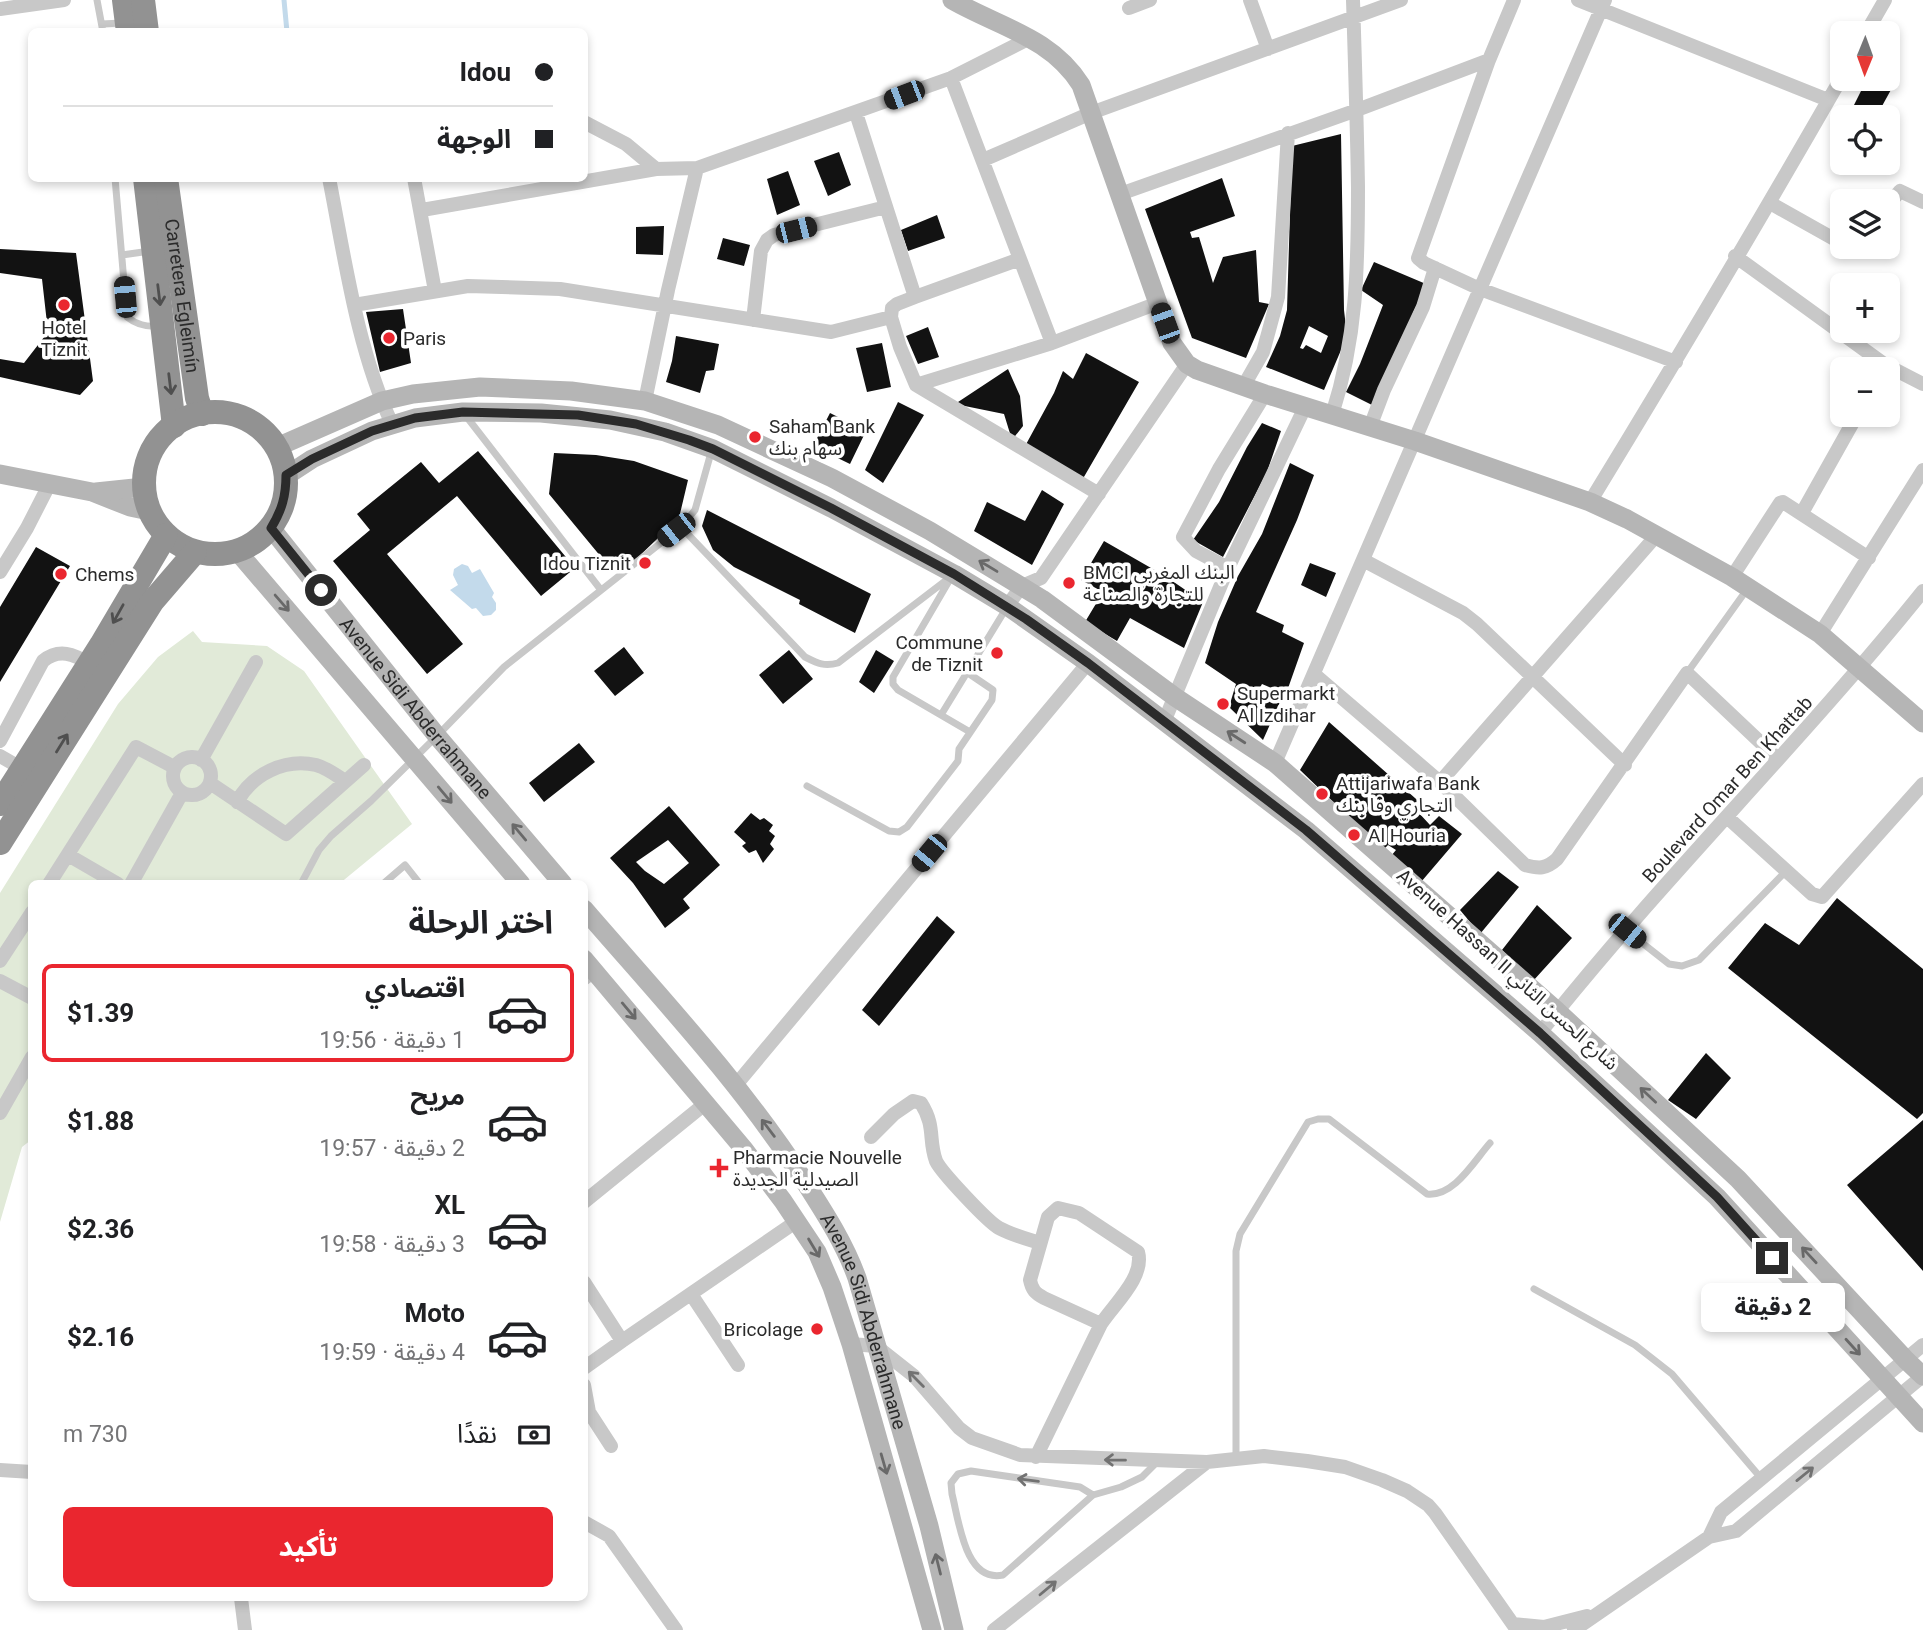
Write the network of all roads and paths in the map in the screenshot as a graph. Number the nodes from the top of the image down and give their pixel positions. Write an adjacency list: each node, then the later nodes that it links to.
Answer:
1 (64, 0): 13 (street)
2 (97, 0): 17 (lane)
3 (1150, 0): 12 (street)
4 (1250, 0): 19 (street)
5 (1353, 0): 15 (street)
6 (1401, 0): 15 (street)
7 (1514, 0): 20 (street)
8 (1578, 0): 11 (street)
9 (1885, 0): 16 (street)
10 (961, 2): 18 (main road)
11 (1604, 4): 23 (street); 51 (street)
12 (1129, 8)
13 (0, 9)
14 (136, 18): 17 (lane)
15 (1354, 18): 19 (street); 24 (street)
16 (1873, 21)
17 (102, 28)
18 (1030, 38): 21 (street); 26 (main road)
19 (1268, 49): 26 (street)
20 (1489, 60): 24 (street); 50 (street)
21 (951, 78): 25 (street); 29 (street)
22 (1833, 91): 23 (street)
23 (1828, 100): 42 (street)
24 (1357, 110): 28 (street); 74 (street)
25 (856, 113): 30 (street); 43 (street)
26 (1091, 113): 29 (street); 40 (main road)
27 (588, 124): 31 (street)
28 (1288, 133): 40 (street); 67 (street)
29 (982, 160): 49 (street)
30 (697, 168): 31 (street); 56 (street)
31 (656, 169): 32 (street)
32 (588, 181)
33 (115, 182): 47 (lane)
34 (146, 182): 46 (highway, Carretera Egleimín)
35 (166, 182): 46 (highway, Carretera Egleimín)
36 (330, 182): 55 (street)
37 (415, 182): 44 (street)
38 (584, 182): 44 (street)
39 (1900, 191): 41 (street)
40 (1120, 194): 54 (main road)
41 (1923, 202)
42 (1770, 203): 45 (street); 48 (street)
43 (886, 207): 53 (street); 58 (street)
44 (422, 211): 52 (street)
45 (1830, 237)
46 (165, 250): 47 (lane); 59 (highway, Carretera Egleimín, one-way to 59); 73 (highway, Carretera Egleimín)
47 (122, 255): 59 (lane)
48 (1735, 257): 61 (street); 62 (street)
49 (1020, 260): 53 (street); 60 (street)
50 (1435, 268): 51 (street); 77 (street)
51 (1480, 289): 62 (street); 79 (street)
52 (435, 291): 55 (street); 56 (street)
53 (915, 297): 57 (street)
54 (1158, 303): 60 (street); 63 (main road)
55 (354, 304): 69 (street)
56 (664, 306): 58 (street); 70 (street)
57 (891, 317): 58 (street); 66 (street)
58 (753, 320)
59 (163, 325): 76 (highway, Carretera Egleimín, one-way to 76)
60 (1052, 343): 66 (street)
61 (1870, 357)
62 (1675, 362): 89 (street)
63 (1187, 364): 67 (main road); 88 (street)
64 (1900, 374): 65 (street)
65 (1923, 384)
66 (916, 385): 88 (street)
67 (1243, 387): 68 (main road)
68 (1265, 394): 71 (main road); 100 (street)
69 (382, 401): 70 (main road, Avenue Hassan II شارع الحسن الثاني); 75 (street); 80 (main road, Avenue Hassan II شارع الحسن الثاني)
70 (645, 401): 103 (main road, Avenue Hassan II شارع الحسن الثاني, one-way to 70)
71 (1305, 407): 74 (main road); 100 (street)
72 (463, 412): 75 (main road, Avenue Hassan II شارع الحسن الثاني); 81 (main road, Avenue Hassan II شارع الحسن الثاني); 105 (lane)
73 (202, 414): 76 (highway); 80 (highway)
74 (1332, 415): 77 (main road)
75 (392, 424): 84 (main road, Avenue Hassan II شارع الحسن الثاني)
76 (174, 426): 86 (highway)
77 (1370, 427): 79 (main road)
78 (1850, 427): 91 (street)
79 (1415, 441): 89 (main road); 99 (street)
80 (277, 447): 84 (highway)
81 (713, 449): 92 (lane); 102 (main road, Avenue Hassan II شارع الحسن الثاني)
82 (1923, 470): 98 (street)
83 (0, 474): 85 (main road)
84 (286, 475): 93 (highway)
85 (49, 485): 87 (main road); 101 (street)
86 (144, 486): 87 (main road); 90 (highway)
87 (92, 492): 90 (main road)
88 (1099, 494): 103 (street)
89 (1590, 502): 95 (main road)
90 (149, 511): 94 (highway)
91 (1802, 513): 98 (street); 104 (street)
92 (681, 527): 102 (lane); 105 (lane)
93 (271, 528): 96 (highway); 124 (main road, Avenue Sidi Abderrahmane)
94 (166, 535): 97 (highway); 113 (highway, one-way to 113)
95 (1656, 536): 104 (main road); 118 (street)
96 (237, 551): 97 (highway); 126 (main road, Avenue Sidi Abderrahmane, one-way to 126)
97 (195, 552): 133 (highway, one-way to 97)
98 (1869, 558): 110 (street)
99 (1363, 560): 117 (street); 118 (street)
100 (1228, 568): 119 (street)
101 (0, 572)
102 (954, 574): 108 (main road, Avenue Hassan II شارع الحسن الثاني); 120 (lane)
103 (1032, 582): 107 (main road, Avenue Hassan II شارع الحسن الثاني); 108 (street)
104 (1741, 582): 110 (main road); 116 (lane)
105 (601, 590): 124 (lane)
106 (1923, 592): 114 (street, Boulevard Omar Ben Khattab)
107 (1042, 599): 109 (street); 119 (main road, Avenue Hassan II شارع الحسن الثاني)
108 (1007, 606): 109 (main road, Avenue Hassan II شارع الحسن الثاني); 115 (lane)
109 (1026, 619): 112 (main road, Avenue Hassan II شارع الحسن الثاني)
110 (1820, 634): 114 (main road)
111 (256, 662): 128 (street)
112 (1088, 663): 121 (main road, Avenue Hassan II شارع الحسن الثاني); 167 (street)
113 (89, 664): 125 (street); 133 (highway)
114 (1862, 668): 122 (main road); 127 (street, Boulevard Omar Ben Khattab)
115 (968, 673): 120 (lane); 123 (lane)
116 (1687, 673): 127 (street); 131 (street)
117 (1314, 674): 129 (street); 135 (street)
118 (1534, 677): 131 (street); 135 (street)
119 (1174, 697): 121 (street); 129 (main road, Avenue Hassan II شارع الحسن الثاني, one-way to 119)
120 (941, 715): 123 (lane)
121 (1164, 722): 144 (main road, Avenue Hassan II شارع الحسن الثاني)
122 (1923, 723)
123 (971, 732): 138 (lane)
124 (437, 736): 126 (lane); 155 (main road, Avenue Sidi Abderrahmane, one-way to 124)
125 (0, 741)
126 (414, 758): 151 (lane); 154 (main road, Avenue Sidi Abderrahmane, one-way to 154)
127 (1778, 759): 143 (street, Boulevard Omar Ben Khattab)
128 (201, 760): 132 (street); 136 (street)
129 (1275, 763): 142 (main road, Avenue Hassan II شارع الحسن الثاني)
130 (364, 765): 134 (street)
131 (1625, 765): 135 (street)
132 (174, 767): 139 (street); 146 (street)
133 (20, 768): 141 (highway); 145 (highway)
134 (345, 781): 140 (street); 140 (street)
135 (1440, 782)
136 (209, 783): 139 (street); 140 (street)
137 (1923, 784): 147 (street)
138 (807, 786)
139 (182, 793): 150 (street)
140 (237, 802)
141 (0, 804)
142 (1326, 808): 144 (main road); 164 (main road, Avenue Hassan II شارع الحسن الثاني)
143 (1727, 817): 147 (street); 158 (street, Boulevard Omar Ben Khattab)
144 (1306, 830): 165 (main road, Avenue Hassan II شارع الحسن الثاني)
145 (0, 843)
146 (68, 855): 148 (street); 149 (street)
147 (1787, 870): 158 (lane)
148 (52, 880)
149 (111, 880)
150 (133, 880)
151 (303, 880)
152 (388, 880): 153 (lane)
153 (417, 880)
154 (518, 880)
155 (560, 880)
156 (588, 914): 159 (main road, Avenue Sidi Abderrahmane)
157 (28, 918): 160 (street)
158 (1627, 931): 164 (street, Boulevard Omar Ben Khattab)
159 (622, 952): 161 (main road, Avenue Sidi Abderrahmane); 167 (main road, Avenue Sidi Abderrahmane)
160 (0, 961)
161 (588, 972): 168 (main road, Avenue Sidi Abderrahmane, one-way to 168)
162 (0, 981): 163 (street)
163 (28, 996)
164 (1557, 1011): 165 (street, Boulevard Omar Ben Khattab); 170 (main road, Avenue Hassan II شارع الحسن الثاني, one-way to 164)
165 (1540, 1033): 173 (main road, Avenue Hassan II شارع الحسن الثاني)
166 (28, 1064): 169 (street)
167 (735, 1086): 186 (main road, Avenue Sidi Abderrahmane, one-way to 167)
168 (706, 1103): 176 (street); 177 (main road, Avenue Sidi Abderrahmane)
169 (0, 1113)
170 (1680, 1125): 173 (main road); 174 (main road, Avenue Hassan II شارع الحسن الثاني)
171 (871, 1137): 178 (street)
172 (1490, 1143): 197 (lane)
173 (1661, 1145): 175 (main road, Avenue Hassan II شارع الحسن الثاني)
174 (1738, 1179): 175 (main road); 187 (main road, Avenue Hassan II شارع الحسن الثاني, one-way to 174)
175 (1717, 1197): 191 (main road, Avenue Hassan II شارع الحسن الثاني, one-way to 191)
176 (588, 1199)
177 (797, 1221): 181 (street); 184 (main road, Avenue Sidi Abderrahmane, one-way to 184)
178 (1040, 1243): 182 (street); 182 (street)
179 (588, 1288): 183 (street)
180 (1534, 1289): 202 (lane)
181 (691, 1294): 183 (street); 189 (street)
182 (1101, 1324): 196 (street)
183 (622, 1340): 188 (street)
184 (851, 1344): 186 (street); 212 (main road, Avenue Sidi Abderrahmane, one-way to 212)
185 (1923, 1345): 187 (street)
186 (876, 1346): 196 (street, one-way to 186); 213 (main road, Avenue Sidi Abderrahmane, one-way to 186)
187 (1906, 1360): 190 (main road, Avenue Hassan II شارع الحسن الثاني); 191 (street)
188 (588, 1365)
189 (738, 1365)
190 (1923, 1376): 192 (street)
191 (1883, 1380): 192 (main road, Avenue Hassan II شارع الحسن الثاني); 202 (street)
192 (1899, 1398): 194 (main road, Avenue Hassan II شارع الحسن الثاني); 204 (street, one-way to 192)
193 (588, 1407): 195 (street)
194 (1923, 1423)
195 (611, 1447)
196 (1036, 1457): 198 (street, one-way to 196)
197 (1236, 1457): 199 (street); 209 (street)
198 (1158, 1461): 199 (street); 203 (lane)
199 (1207, 1462): 214 (street, one-way to 199)
200 (0, 1471): 201 (street)
201 (28, 1472)
202 (1758, 1482): 204 (street); 206 (street)
203 (1093, 1495): 203 (lane, one-way to 203)
204 (1769, 1503): 206 (street)
205 (588, 1524): 211 (street)
206 (1709, 1537): 208 (street)
207 (241, 1601): 210 (street)
208 (1595, 1613): 209 (street); 215 (street)
209 (1515, 1627)
210 (246, 1630)
211 (676, 1630)
212 (932, 1630)
213 (954, 1630)
214 (995, 1630)
215 (1574, 1630)

